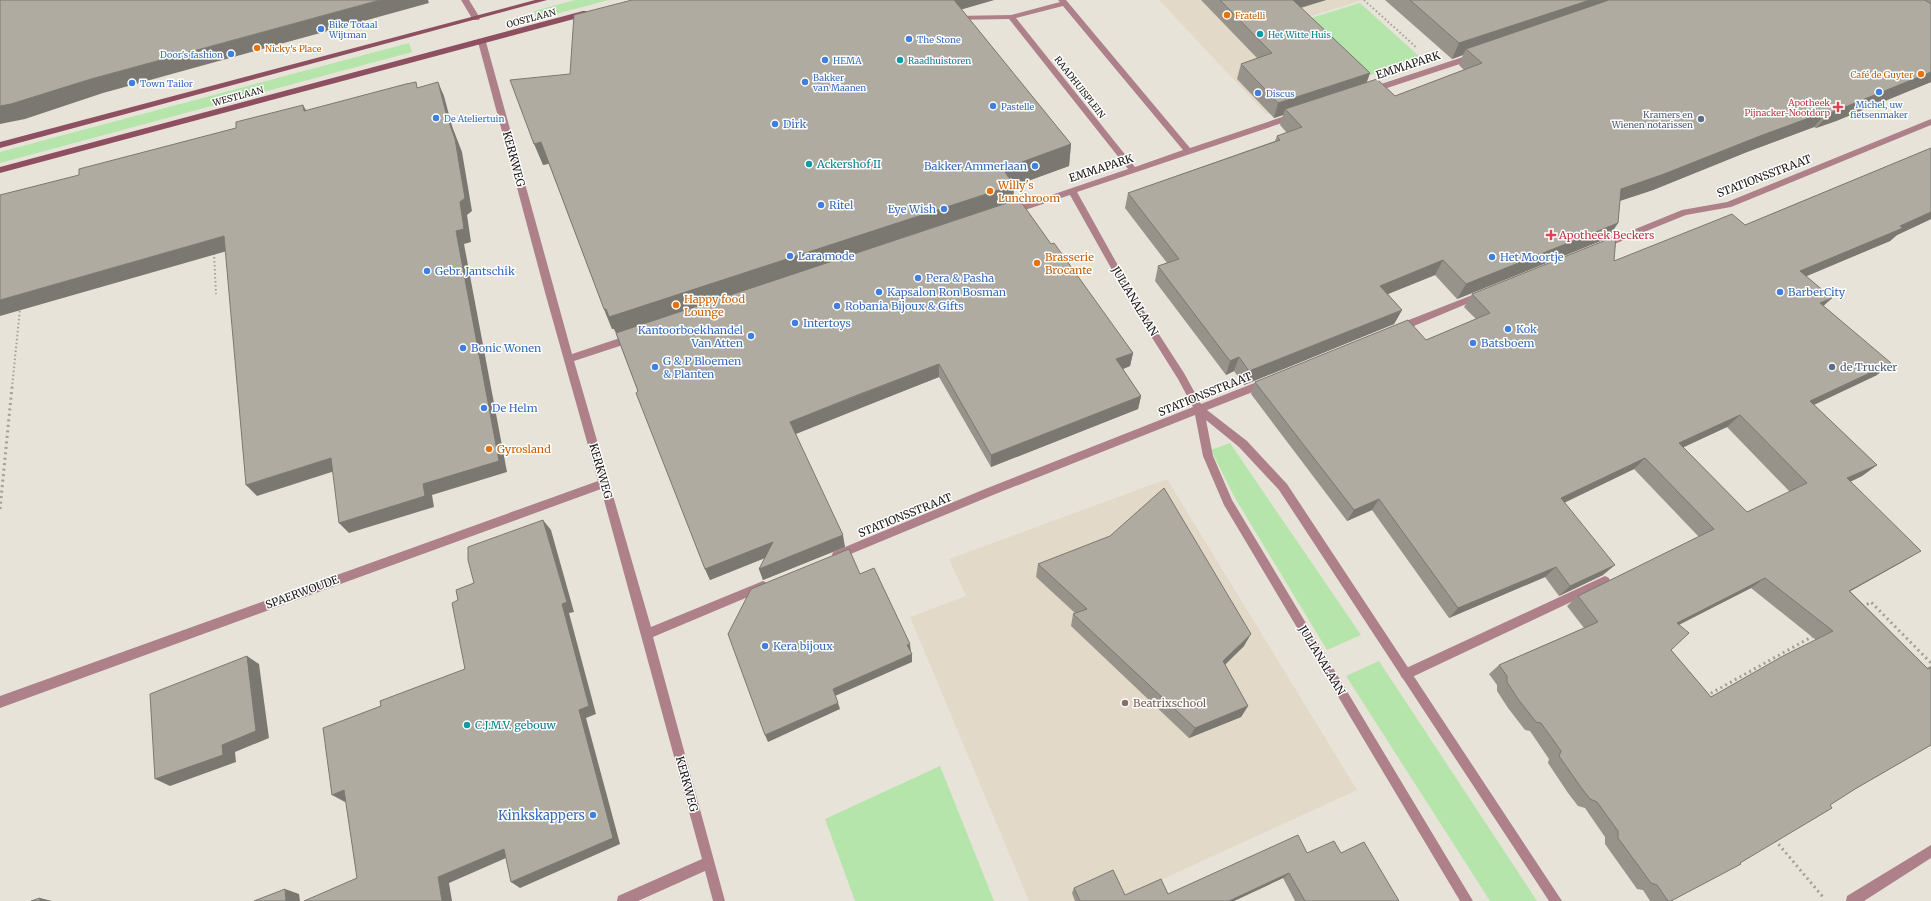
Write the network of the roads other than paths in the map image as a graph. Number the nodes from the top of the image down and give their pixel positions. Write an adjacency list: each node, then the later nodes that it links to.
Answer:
1 (465, 0): 7 (street)
2 (544, 0): 7 (main road, OOSTLAAN)
3 (938, 0): 6 (street)
4 (1063, 1): 6 (street); 14 (street)
5 (594, 11): 8 (main road, OOSTLAAN)
6 (1011, 17): 16 (street, RAADHUISPLEIN)
7 (476, 18): 13 (main road, WESTLAAN)
8 (482, 42): 15 (main road, WESTLAAN); 23 (street, KERKWEG)
9 (1483, 53): 10 (street, EMMAPARK)
10 (1360, 94)
11 (1301, 114): 14 (street, EMMAPARK)
12 (1931, 122): 19 (street, STATIONSSTRAAT)
13 (0, 146)
14 (1189, 152): 16 (street, EMMAPARK)
15 (0, 170)
16 (1133, 170): 17 (street, EMMAPARK)
17 (1072, 191): 18 (street, EMMAPARK); 25 (street, JULIANALAAN)
18 (1005, 214)
19 (1597, 248)
20 (1486, 293): 21 (street)
21 (1391, 332)
22 (638, 336): 23 (street)
23 (570, 359): 26 (street, KERKWEG)
24 (1273, 379): 25 (street, STATIONSSTRAAT)
25 (1200, 409): 27 (street, STATIONSSTRAAT); 31 (street, JULIANALAAN); 37 (street, JULIANALAAN)
26 (604, 484): 30 (street, KERKWEG); 32 (street, SPAERWOUDE)
27 (829, 559)
28 (1605, 581): 31 (street)
29 (770, 583): 30 (street)
30 (647, 634): 34 (street, KERKWEG)
31 (1406, 674): 38 (street, JULIANALAAN)
32 (0, 702)
33 (1931, 851): 39 (street)
34 (708, 863): 35 (street); 36 (street, KERKWEG)
35 (623, 901)
36 (718, 901)
37 (1467, 901)
38 (1556, 901)
39 (1852, 901)

